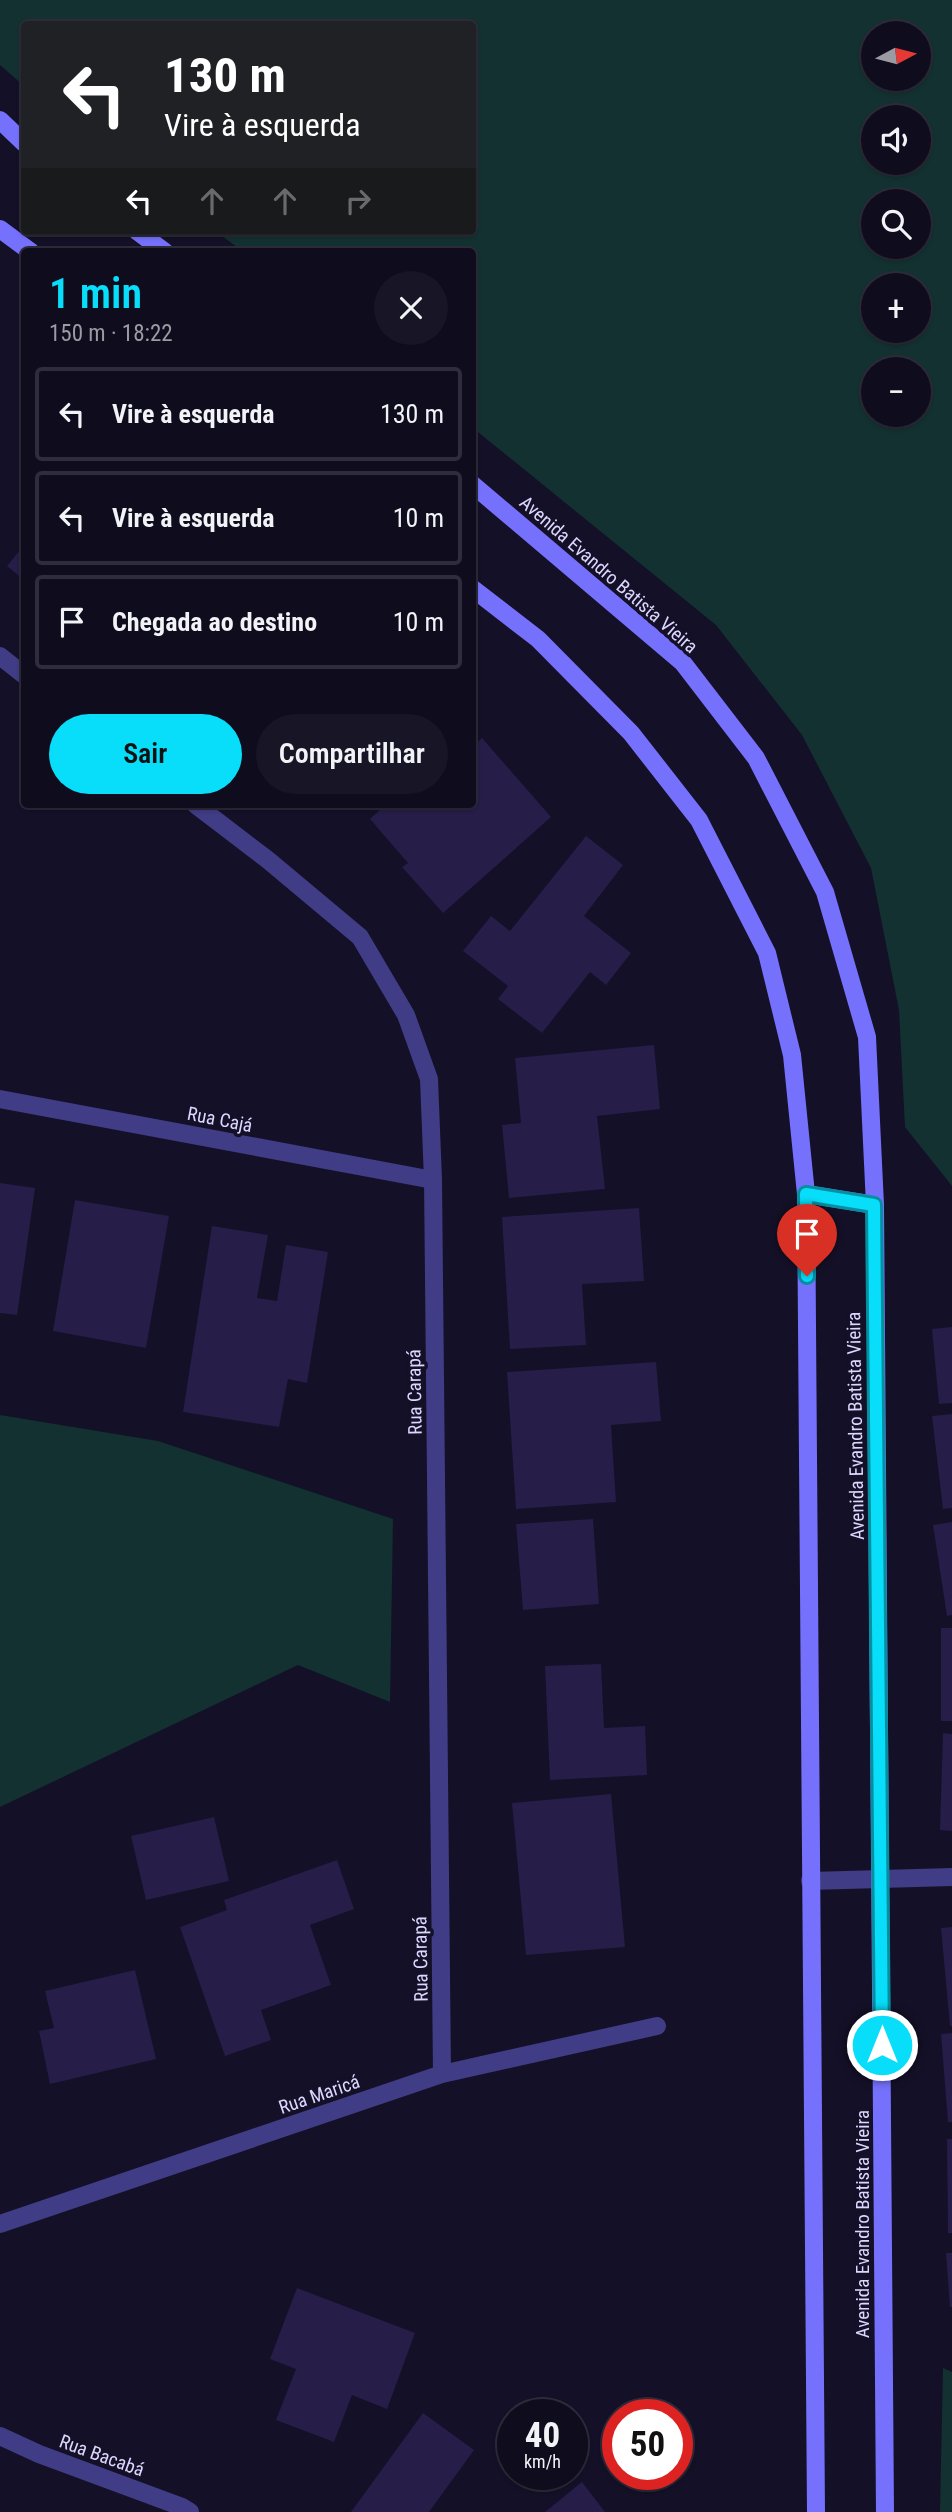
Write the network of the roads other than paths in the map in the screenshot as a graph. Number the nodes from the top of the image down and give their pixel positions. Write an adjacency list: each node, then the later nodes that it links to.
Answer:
1 (0, 120): 2 (main road)
2 (21, 140)
3 (0, 229): 5 (main road)
4 (142, 235): 6 (main road)
5 (26, 248)
6 (160, 248)
7 (476, 487): 15 (main road, Avenida Evandro Batista Vieira)
8 (476, 591): 14 (main road)
9 (0, 656): 10 (street)
10 (21, 673)
11 (200, 808): 13 (street, Rua Carapá)
12 (0, 1099): 13 (street, Rua Cajá)
13 (433, 1180): 20 (street, Rua Carapá)
14 (806, 1194): 15 (main road); 18 (main road)
15 (874, 1205): 17 (main road, Avenida Evandro Batista Vieira)
16 (952, 1877): 17 (street)
17 (881, 1880): 18 (street); 25 (main road, Avenida Evandro Batista Vieira)
18 (810, 1881): 24 (main road)
19 (657, 2026): 20 (street, Rua Maricá)
20 (442, 2074): 21 (street, Rua Maricá)
21 (0, 2224)
22 (0, 2436): 23 (street, Rua Bacabá)
23 (190, 2512)
24 (816, 2512)
25 (885, 2512)

